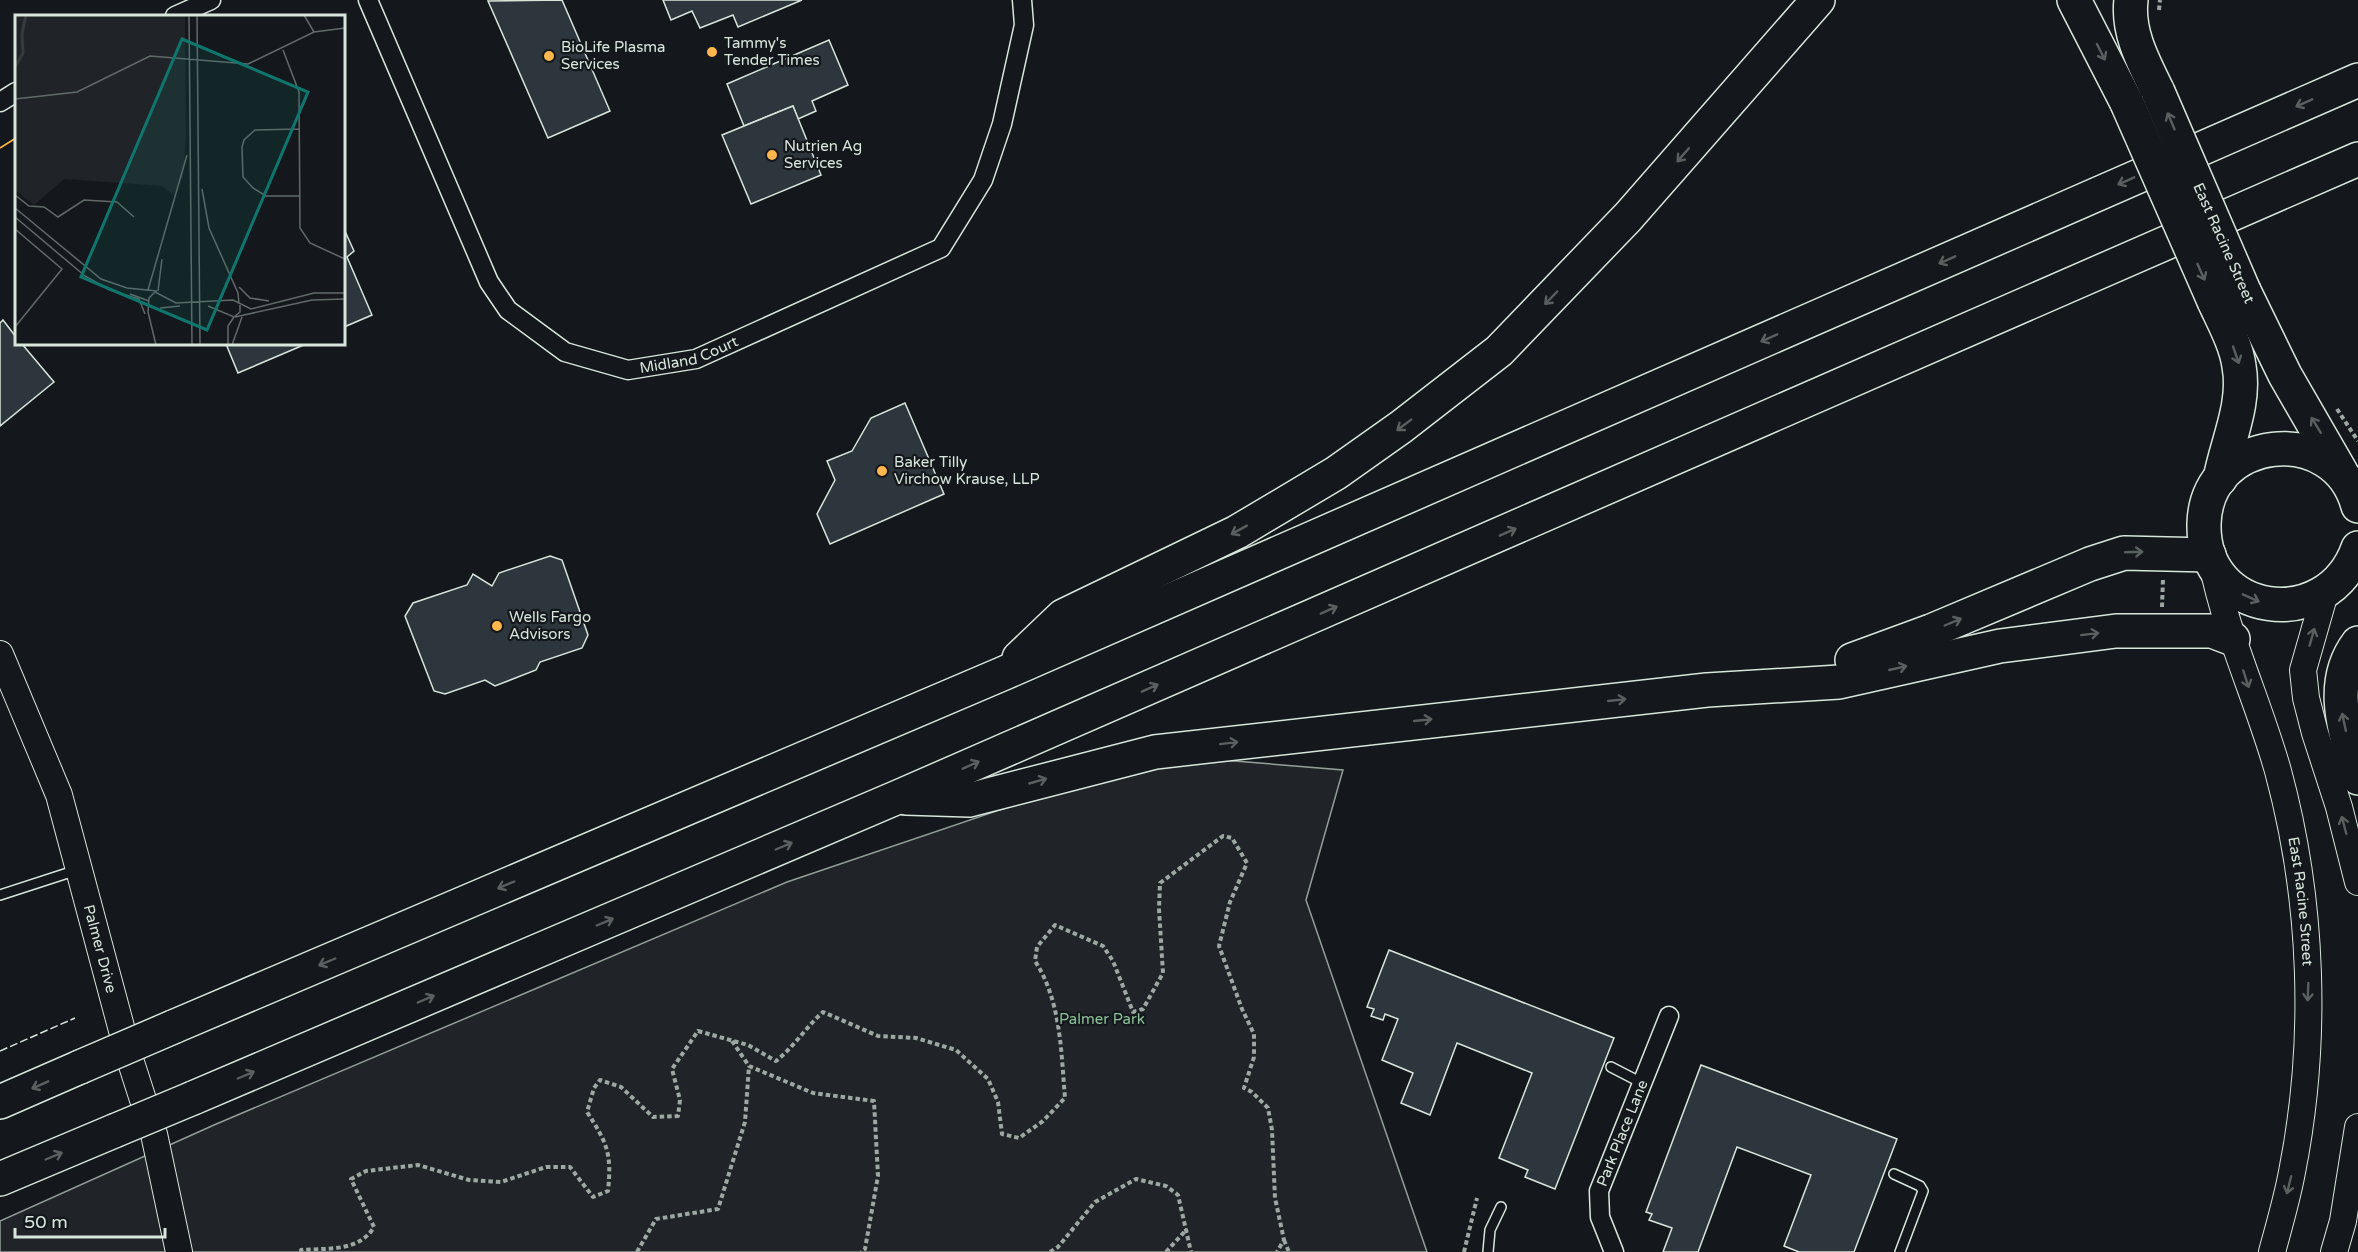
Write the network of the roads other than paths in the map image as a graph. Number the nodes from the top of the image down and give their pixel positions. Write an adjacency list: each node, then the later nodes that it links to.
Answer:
1 (211, 0): 8 (street)
2 (368, 0): 3 (street, Midland Court)
3 (1022, 0)
4 (1796, 0): 12 (highway)
5 (1818, 0): 12 (highway)
6 (2074, 0): 15 (highway, one-way to 15, bridge)
7 (2131, 0): 14 (highway, East Racine Street, one-way to 7, bridge)
8 (177, 15)
9 (2358, 80): 23 (highway, one-way to 23)
10 (15, 93): 11 (street)
11 (0, 102)
12 (1706, 128): 23 (highway, one-way to 23)
13 (2358, 159): 26 (highway, one-way to 13)
14 (2343, 477): 15 (highway); 16 (highway, East Racine Street)
15 (2220, 478): 18 (highway)
16 (2358, 506)
17 (2358, 548): 19 (highway)
18 (2210, 559): 19 (highway, one-way to 19); 20 (main road, East Racine Street); 24 (highway, one-way to 18)
19 (2340, 586): 28 (main road, one-way to 19)
20 (2234, 639): 24 (highway, one-way to 20); 42 (main road, East Racine Street, one-way to 42)
21 (2358, 643): 25 (highway, one-way to 21)
22 (0, 654): 27 (main road, Palmer Drive)
23 (1002, 674): 33 (highway, one-way to 33, bridge)
24 (1757, 685): 26 (highway, one-way to 24)
25 (2358, 778)
26 (898, 797): 36 (highway, one-way to 26, bridge)
27 (79, 869): 29 (lane); 38 (main road, Palmer Drive)
28 (2358, 882)
29 (0, 895)
30 (1669, 1016): 32 (street, Park Place Lane)
31 (1611, 1067): 32 (lane)
32 (1642, 1083): 40 (street, Park Place Lane)
33 (0, 1102)
34 (2358, 1127): 43 (main road)
35 (1894, 1174): 41 (lane)
36 (0, 1179)
37 (1501, 1207): 39 (lane)
38 (179, 1252)
39 (1488, 1252)
40 (1614, 1252)
41 (1900, 1252)
42 (2272, 1252)
43 (2334, 1252)

